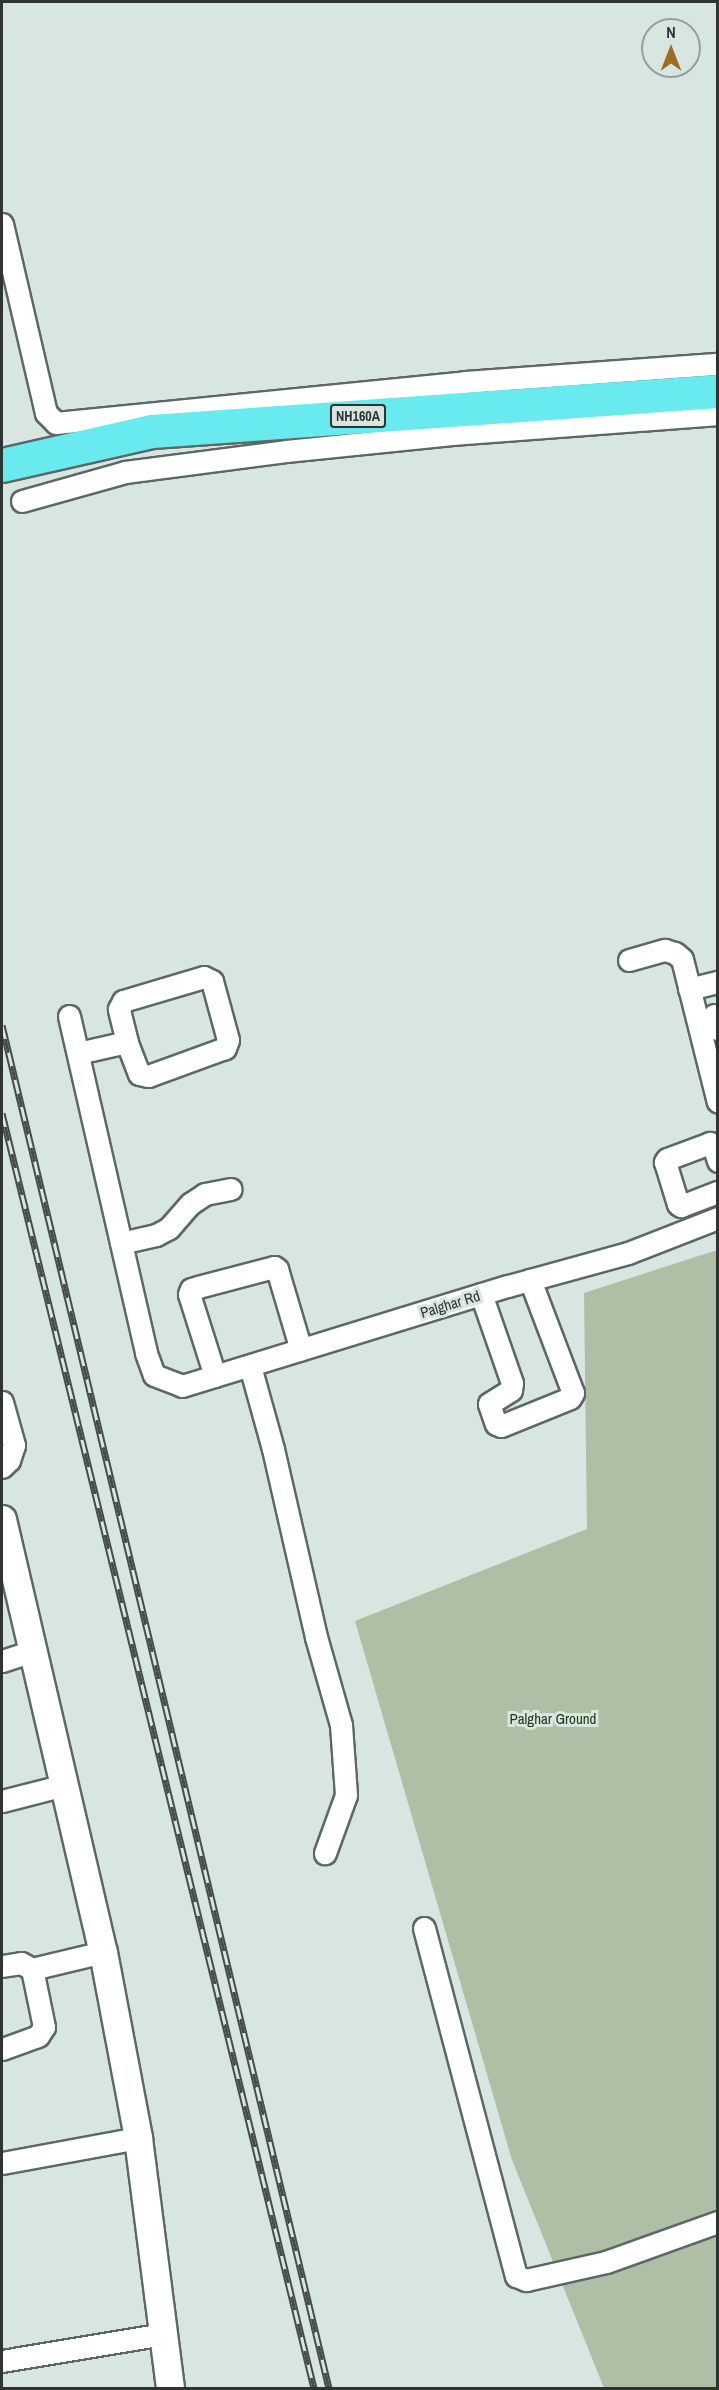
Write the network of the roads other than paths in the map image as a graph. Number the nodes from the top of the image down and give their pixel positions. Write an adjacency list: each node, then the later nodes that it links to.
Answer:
1 (2, 224): 2 (street)
2 (717, 364)
3 (717, 391): 5 (highway, NH160A)
4 (717, 414): 6 (street)
5 (2, 465)
6 (22, 501)
7 (629, 960): 9 (street)
8 (717, 982): 9 (street)
9 (689, 989): 11 (street)
10 (69, 1016): 13 (street)
11 (713, 1029): 14 (street)
12 (127, 1042): 12 (street); 13 (street)
13 (78, 1053): 19 (street)
14 (716, 1094)
15 (717, 1153): 17 (street)
16 (231, 1189): 19 (street)
17 (717, 1192)
18 (717, 1218): 20 (street, Palghar Rd)
19 (121, 1243): 24 (street, Palghar Rd)
20 (530, 1280): 21 (street, Palghar Rd); 21 (street)
21 (481, 1294): 22 (street, Palghar Rd)
22 (301, 1350): 23 (street, Palghar Rd); 24 (street)
23 (250, 1366): 24 (street, Palghar Rd); 32 (street)
24 (215, 1376)
25 (2, 1408): 26 (street)
26 (2, 1467)
27 (2, 1519): 28 (street)
28 (33, 1651): 29 (street); 30 (street)
29 (2, 1661)
30 (64, 1785): 31 (street); 34 (street)
31 (2, 1801)
32 (325, 1853)
33 (424, 1928): 40 (street)
34 (103, 1952): 36 (street); 38 (street)
35 (2, 1966): 36 (street)
36 (32, 1969): 37 (street)
37 (2, 2049)
38 (138, 2138): 39 (street); 41 (street)
39 (2, 2163)
40 (717, 2222)
41 (163, 2334): 42 (street); 43 (street)
42 (2, 2361)
43 (170, 2388)

